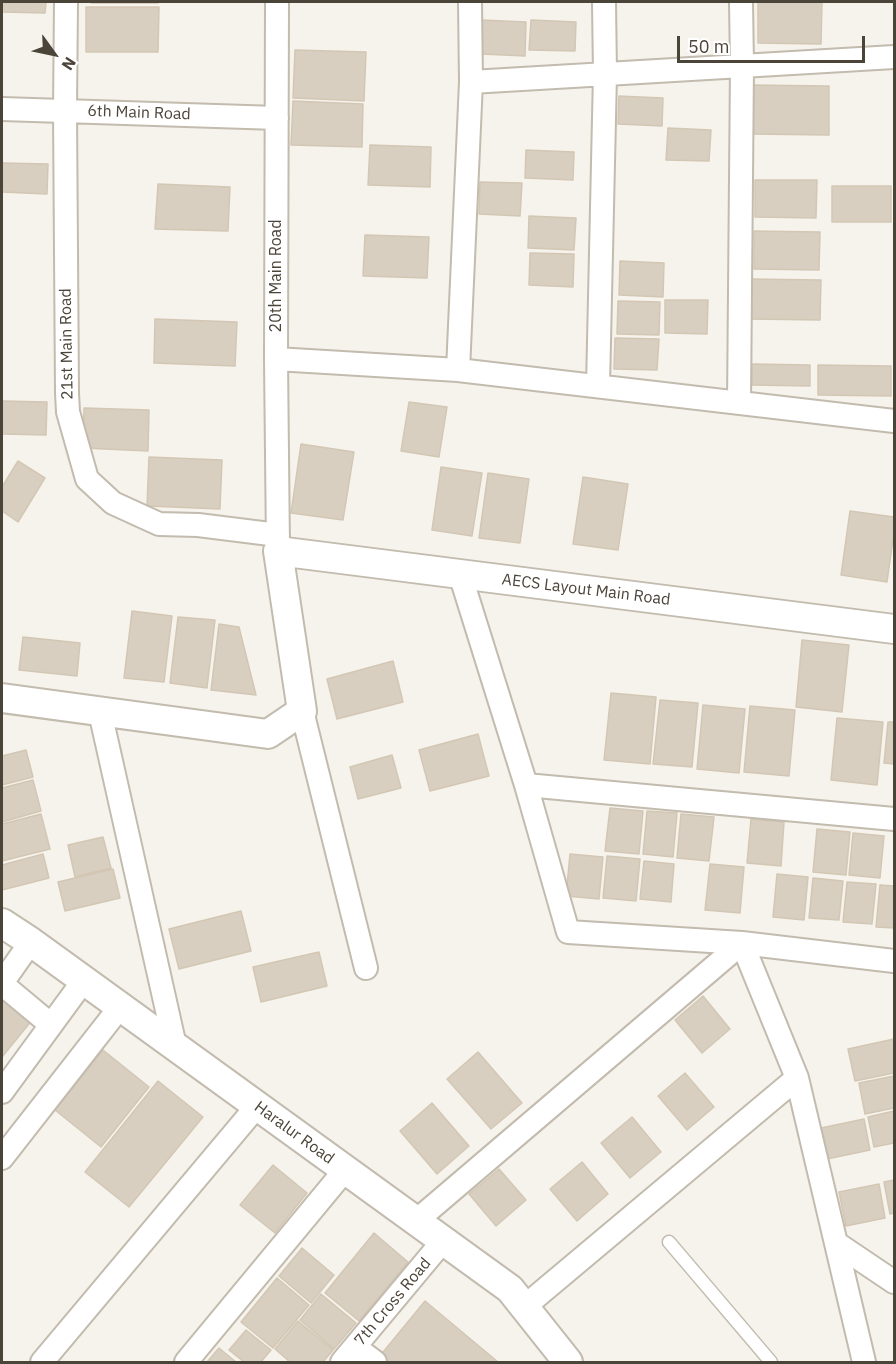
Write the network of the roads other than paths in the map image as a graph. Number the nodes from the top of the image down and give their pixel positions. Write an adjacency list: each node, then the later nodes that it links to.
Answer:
1 (66, 2): 11 (street, 21st Main Road)
2 (277, 2): 12 (street, 20th Main Road)
3 (471, 2): 9 (street)
4 (604, 2): 8 (street)
5 (741, 2): 7 (street)
6 (894, 57): 7 (street)
7 (742, 66): 8 (street); 16 (street)
8 (604, 74): 9 (street); 15 (street)
9 (471, 82): 14 (street)
10 (2, 109): 11 (street, 6th Main Road)
11 (65, 111): 12 (street, 6th Main Road); 18 (street, 21st Main Road)
12 (277, 118): 13 (street, 20th Main Road)
13 (276, 359): 14 (street); 18 (street, 20th Main Road)
14 (458, 370): 15 (street)
15 (598, 386): 16 (street)
16 (739, 403): 17 (street)
17 (894, 421)
18 (278, 543): 19 (street, AECS Layout Main Road); 22 (street)
19 (460, 574): 20 (street, AECS Layout Main Road); 24 (street)
20 (894, 629)
21 (2, 698): 23 (street)
22 (302, 711): 23 (street); 30 (street)
23 (100, 712): 35 (street)
24 (526, 785): 25 (street); 28 (street)
25 (894, 819)
26 (2, 923): 27 (street, Haralur Road)
27 (31, 942): 31 (street, Haralur Road); 32 (street)
28 (742, 943): 29 (street); 36 (street); 41 (street)
29 (894, 961)
30 (366, 968)
31 (84, 980): 33 (street, Haralur Road); 34 (street)
32 (2, 983): 34 (street)
33 (120, 1007): 35 (street, Haralur Road); 39 (street)
34 (50, 1024): 37 (street)
35 (175, 1047): 38 (street, Haralur Road)
36 (797, 1078): 44 (street); 46 (street)
37 (2, 1092)
38 (257, 1106): 40 (street, Haralur Road); 48 (street)
39 (2, 1158)
40 (345, 1170): 41 (street, Haralur Road); 49 (street)
41 (416, 1221): 42 (street, Haralur Road)
42 (443, 1241): 46 (street, Haralur Road); 47 (street, 7th Cross Road)
43 (669, 1242): 52 (lane)
44 (836, 1243): 45 (street); 53 (street)
45 (894, 1282)
46 (524, 1307): 51 (street, Haralur Road)
47 (349, 1354): 50 (street)
48 (42, 1362)
49 (186, 1362)
50 (375, 1362)
51 (568, 1362)
52 (771, 1362)
53 (864, 1362)

